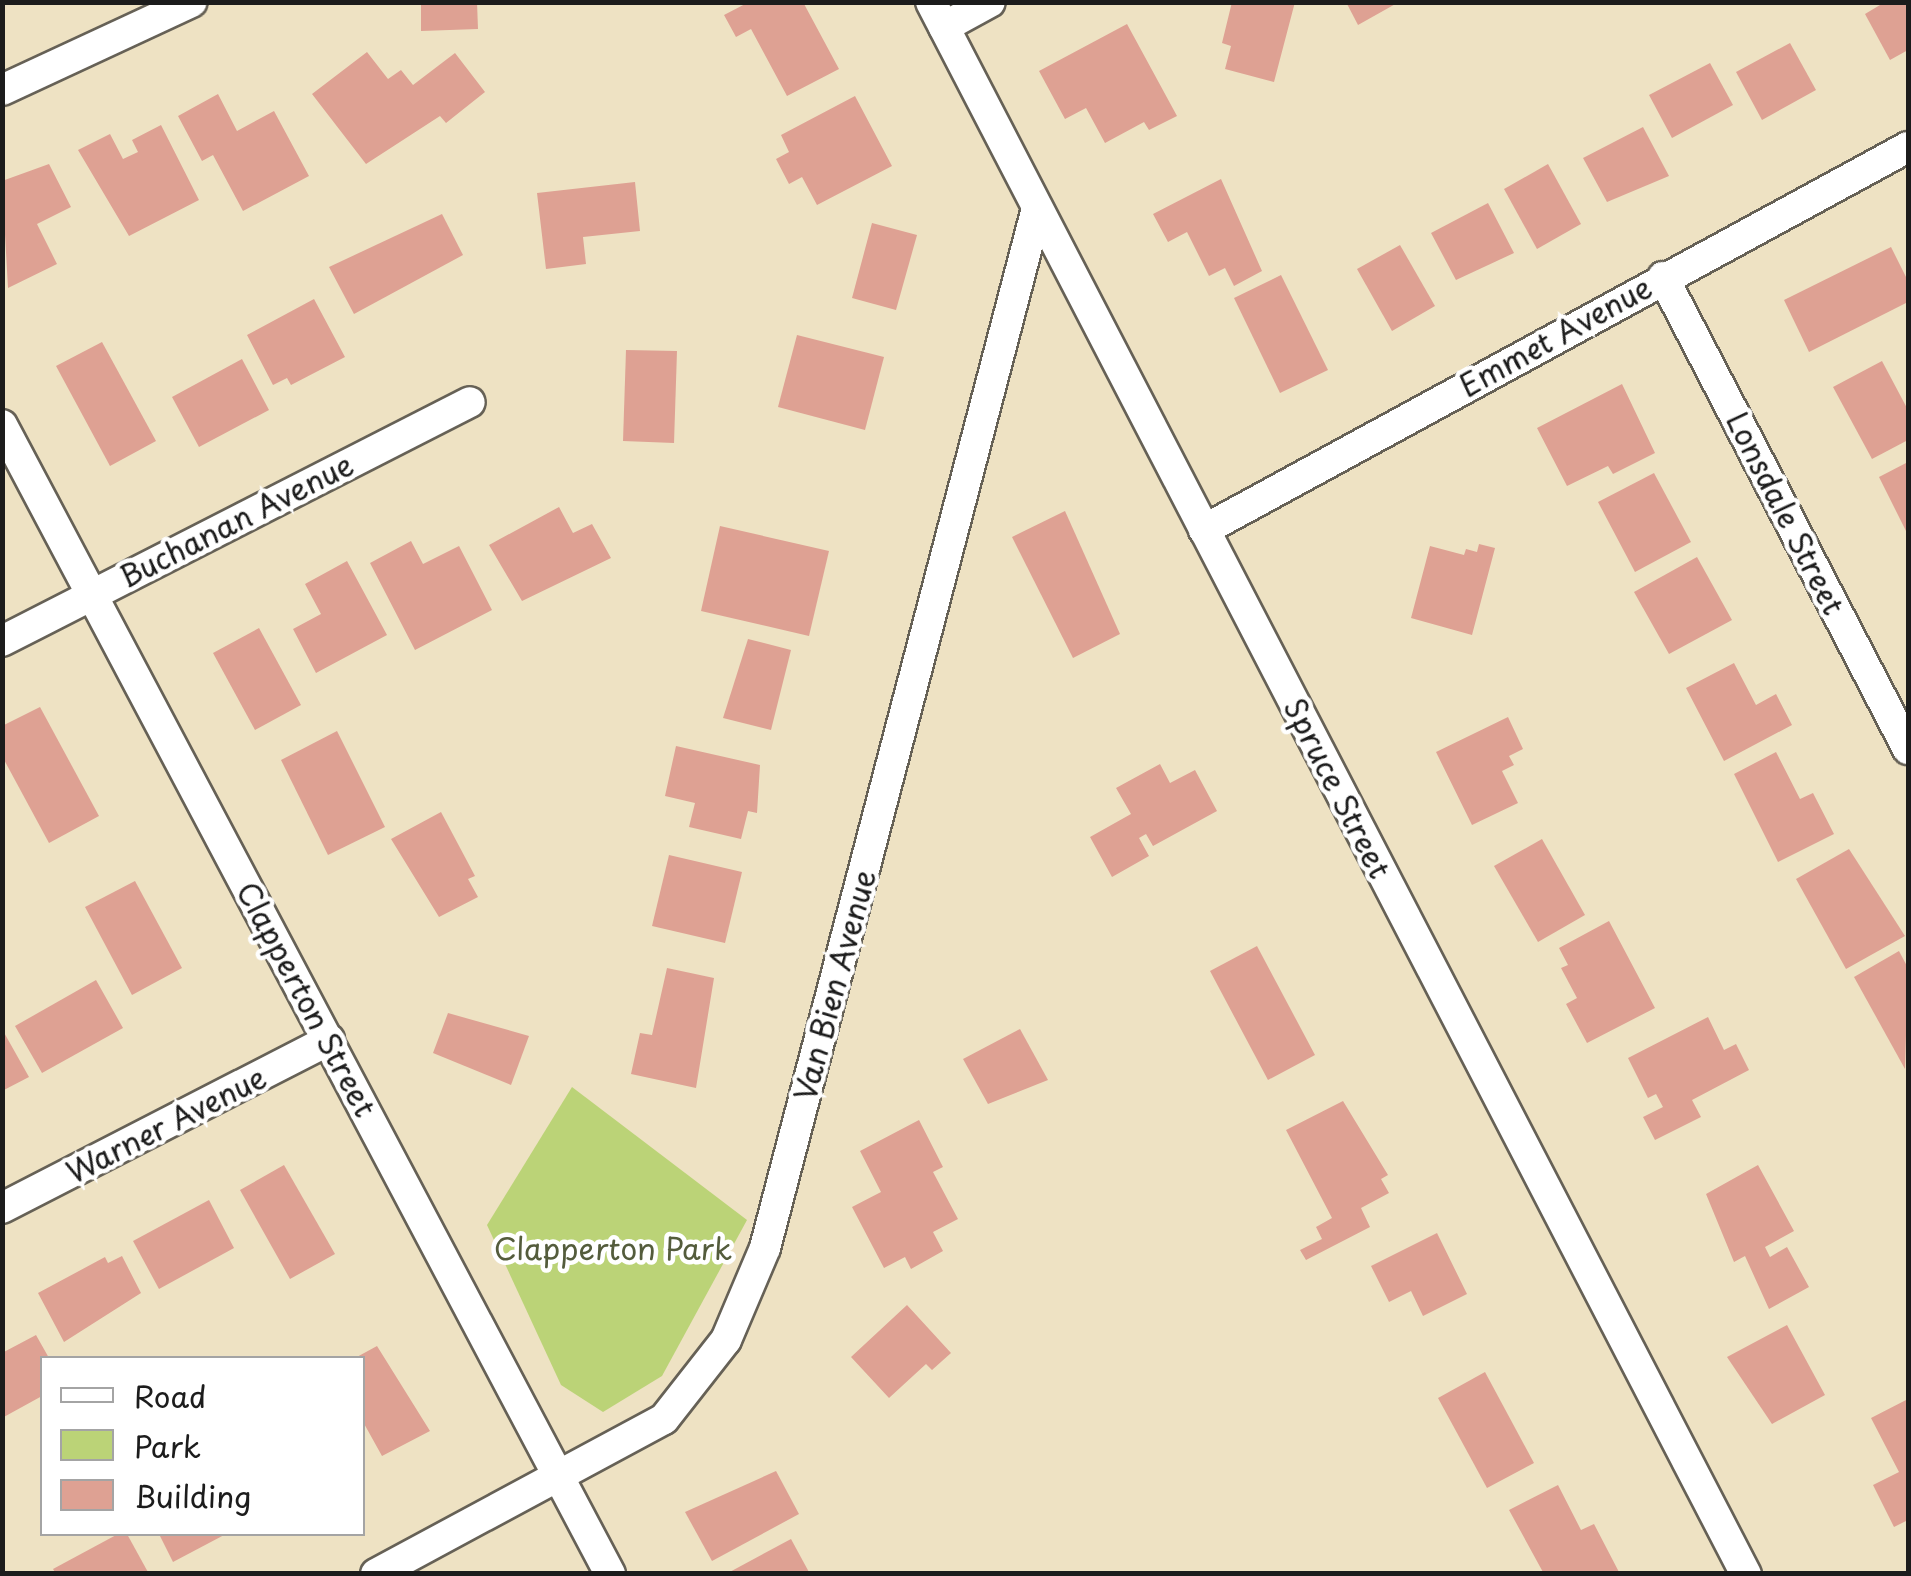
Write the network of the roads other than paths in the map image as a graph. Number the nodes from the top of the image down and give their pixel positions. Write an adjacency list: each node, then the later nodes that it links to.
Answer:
1 (192, 2): 4 (street)
2 (990, 2): 3 (street)
3 (937, 15): 6 (street, Spruce Street)
4 (2, 90)
5 (1908, 147): 7 (street, Emmet Avenue)
6 (1036, 212): 10 (street, Spruce Street); 16 (street, Van Bien Avenue)
7 (1663, 277): 10 (street, Emmet Avenue); 13 (street, Lonsdale Street)
8 (470, 402): 11 (street, Buchanan Avenue)
9 (2, 425): 11 (street, Clapperton Street)
10 (1204, 530): 19 (street, Spruce Street)
11 (92, 593): 12 (street, Buchanan Avenue); 14 (street, Clapperton Street)
12 (2, 641)
13 (1908, 749)
14 (329, 1040): 15 (street, Warner Avenue); 16 (street, Clapperton Street)
15 (2, 1208)
16 (560, 1477): 17 (street, Van Bien Avenue); 18 (street, Clapperton Street)
17 (376, 1574)
18 (610, 1574)
19 (1746, 1574)

